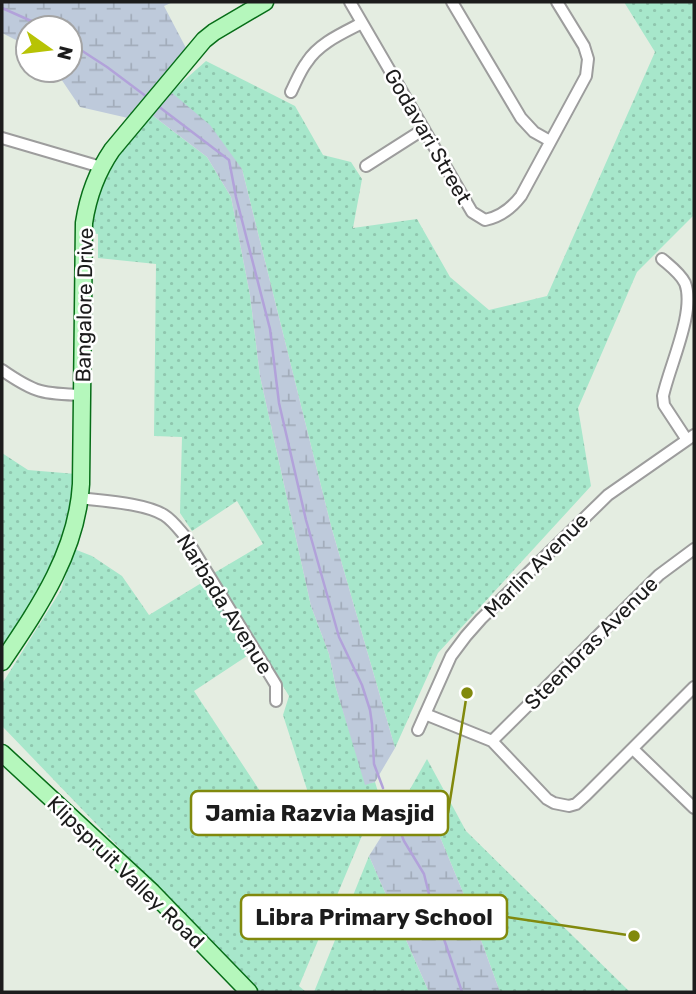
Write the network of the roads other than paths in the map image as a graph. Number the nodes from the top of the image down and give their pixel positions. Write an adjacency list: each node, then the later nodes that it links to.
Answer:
1 (265, 2): 11 (street, Bangalore Drive)
2 (350, 2): 5 (street, Godavari Street)
3 (453, 2): 9 (street)
4 (557, 2): 9 (street, Godavari Street)
5 (362, 23): 6 (street); 7 (street, Godavari Street)
6 (291, 92)
7 (424, 129): 9 (street, Godavari Street); 10 (street)
8 (2, 138): 11 (street)
9 (550, 141)
10 (366, 166)
11 (101, 167): 14 (street, Bangalore Drive)
12 (662, 259): 15 (street)
13 (2, 370): 14 (street)
14 (83, 395): 16 (street, Bangalore Drive)
15 (691, 438): 21 (street, Marlin Avenue)
16 (80, 498): 18 (street, Bangalore Drive); 20 (street, Narbada Avenue)
17 (694, 548): 24 (street, Steenbras Avenue)
18 (2, 662)
19 (694, 687): 25 (street)
20 (276, 701)
21 (425, 714): 22 (street, Marlin Avenue); 24 (street)
22 (418, 730)
23 (2, 741): 26 (street)
24 (492, 741): 25 (street)
25 (633, 748): 27 (street)
26 (5, 756): 28 (street, Klipspruit Valley Road)
27 (694, 808)
28 (249, 992)

